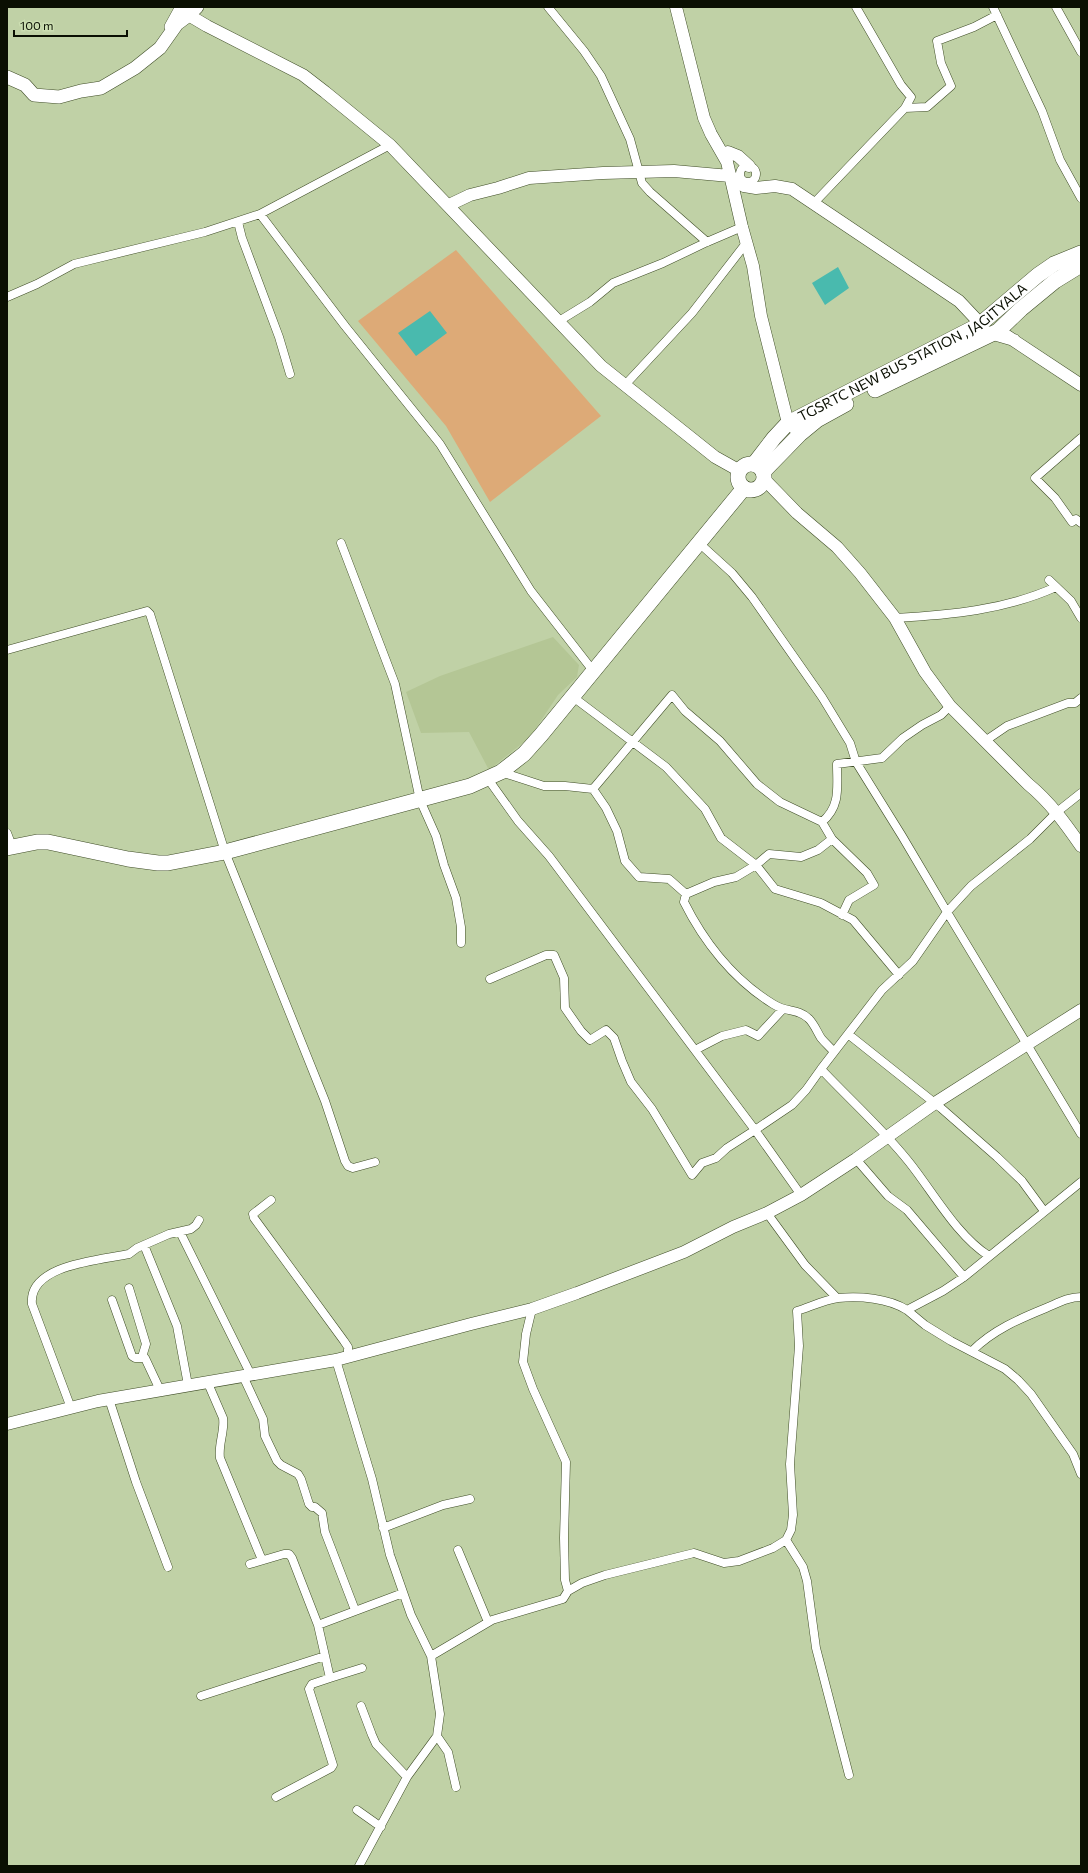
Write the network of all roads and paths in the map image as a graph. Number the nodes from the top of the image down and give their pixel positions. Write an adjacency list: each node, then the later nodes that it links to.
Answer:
1 (548, 7): 14 (street)
2 (676, 7): 12 (main road)
3 (856, 7): 10 (street)
4 (993, 7): 7 (street)
5 (1056, 7): 8 (street)
6 (185, 9): 9 (main road); 11 (main road)
7 (997, 15): 10 (street); 17 (street)
8 (1081, 52)
9 (7, 77)
10 (905, 108): 18 (street)
11 (390, 145): 19 (main road); 20 (street)
12 (724, 156): 13 (main road); 15 (main road)
13 (749, 166): 16 (street); 16 (street)
14 (638, 172): 15 (main road); 19 (main road); 23 (street)
15 (730, 176): 16 (main road); 22 (main road)
16 (743, 183): 18 (main road)
17 (1081, 198)
18 (814, 203): 29 (main road)
19 (448, 205): 28 (main road)
20 (260, 214): 21 (street); 48 (street)
21 (238, 222): 27 (street); 31 (street)
22 (742, 227): 23 (street); 24 (main road)
23 (707, 242): 28 (street)
24 (747, 242): 33 (street); 34 (main road)
25 (1081, 253): 29 (highway, TGSRTC NEW BUS STATION , JAGITYALA)
26 (1081, 265): 30 (highway)
27 (7, 297)
28 (559, 321): 33 (main road)
29 (979, 325): 30 (main road); 34 (highway, TGSRTC NEW BUS STATION , JAGITYALA)
30 (996, 333): 32 (main road); 35 (highway)
31 (290, 374)
32 (1081, 385)
33 (624, 386): 37 (main road)
34 (788, 423): 35 (main road); 38 (highway, TGSRTC NEW BUS STATION , JAGITYALA)
35 (800, 434): 38 (highway)
36 (1081, 438): 40 (street)
37 (740, 471): 38 (highway); 39 (highway)
38 (760, 472): 39 (highway); 45 (main road)
39 (744, 488): 42 (highway)
40 (1081, 523)
41 (341, 543): 59 (street)
42 (699, 543): 48 (highway); 54 (street)
43 (1049, 580): 44 (street)
44 (1056, 587): 45 (street); 46 (street)
45 (895, 618): 51 (main road)
46 (1081, 618)
47 (7, 650): 65 (street)
48 (594, 672): 49 (highway)
49 (573, 697): 52 (street); 55 (highway)
50 (1081, 698): 53 (street)
51 (950, 706): 53 (main road); 54 (street)
52 (633, 741): 57 (street); 61 (street); 66 (street)
53 (985, 741): 60 (main road)
54 (856, 762): 61 (street); 68 (street)
55 (501, 772): 56 (highway); 57 (street)
56 (488, 779): 59 (highway); 77 (street)
57 (593, 789): 67 (street)
58 (1081, 793): 60 (street)
59 (420, 800): 65 (highway); 70 (street)
60 (1057, 812): 64 (main road); 68 (street)
61 (822, 822): 62 (street)
62 (832, 839): 66 (street); 69 (street)
63 (9, 842): 65 (highway)
64 (1081, 846)
65 (225, 852): 85 (street)
66 (756, 865): 67 (street); 69 (street)
67 (686, 894): 73 (street)
68 (947, 912): 71 (street); 76 (street)
69 (842, 915): 71 (street)
70 (461, 943)
71 (899, 975): 75 (street)
72 (490, 979): 81 (street)
73 (782, 1010): 77 (street); 78 (street)
74 (1081, 1010): 76 (main road)
75 (848, 1034): 78 (street); 80 (street)
76 (1027, 1045): 80 (main road); 82 (street)
77 (695, 1050): 81 (street)
78 (834, 1052): 79 (street)
79 (821, 1069): 81 (street); 83 (street)
80 (935, 1103): 83 (main road); 89 (street)
81 (754, 1130): 87 (street)
82 (1081, 1134)
83 (887, 1137): 84 (main road); 94 (street)
84 (856, 1159): 87 (main road); 95 (street)
85 (375, 1162)
86 (1081, 1182): 89 (street)
87 (801, 1194): 90 (main road)
88 (271, 1200): 104 (street)
89 (1044, 1211): 94 (street)
90 (767, 1213): 98 (street); 100 (main road)
91 (199, 1220): 92 (street)
92 (180, 1232): 93 (street); 105 (street)
93 (144, 1245): 107 (street); 110 (street)
94 (989, 1256): 95 (street)
95 (964, 1277): 101 (street)
96 (129, 1288): 103 (street)
97 (1081, 1297): 102 (street)
98 (837, 1298): 101 (street); 115 (street)
99 (112, 1300): 103 (street)
100 (532, 1309): 104 (main road); 120 (street)
101 (906, 1310): 102 (street)
102 (972, 1351): 112 (street)
103 (142, 1357): 108 (street)
104 (342, 1359): 105 (main road); 114 (street)
105 (247, 1375): 106 (main road); 122 (street)
106 (208, 1381): 107 (main road); 117 (street)
107 (188, 1385): 108 (main road)
108 (160, 1390): 109 (main road)
109 (110, 1399): 110 (main road); 119 (street)
110 (71, 1408): 111 (main road)
111 (7, 1424)
112 (1081, 1474)
113 (470, 1499): 114 (street)
114 (383, 1528): 121 (street)
115 (786, 1540): 120 (street); 132 (street)
116 (458, 1550): 123 (street)
117 (262, 1560): 118 (street); 124 (street)
118 (250, 1564)
119 (168, 1567)
120 (568, 1591): 123 (street)
121 (404, 1593): 122 (street); 126 (street)
122 (355, 1610): 124 (street)
123 (488, 1622): 126 (street)
124 (318, 1625): 125 (street)
125 (325, 1656): 128 (street); 129 (street)
126 (431, 1656): 131 (street)
127 (362, 1668): 128 (street)
128 (330, 1678): 135 (street)
129 (201, 1696)
130 (361, 1706): 133 (street)
131 (437, 1736): 133 (street); 134 (street)
132 (849, 1775)
133 (407, 1777): 137 (street)
134 (456, 1787)
135 (276, 1797)
136 (357, 1810): 137 (street)
137 (381, 1827): 138 (street)
138 (359, 1866)

